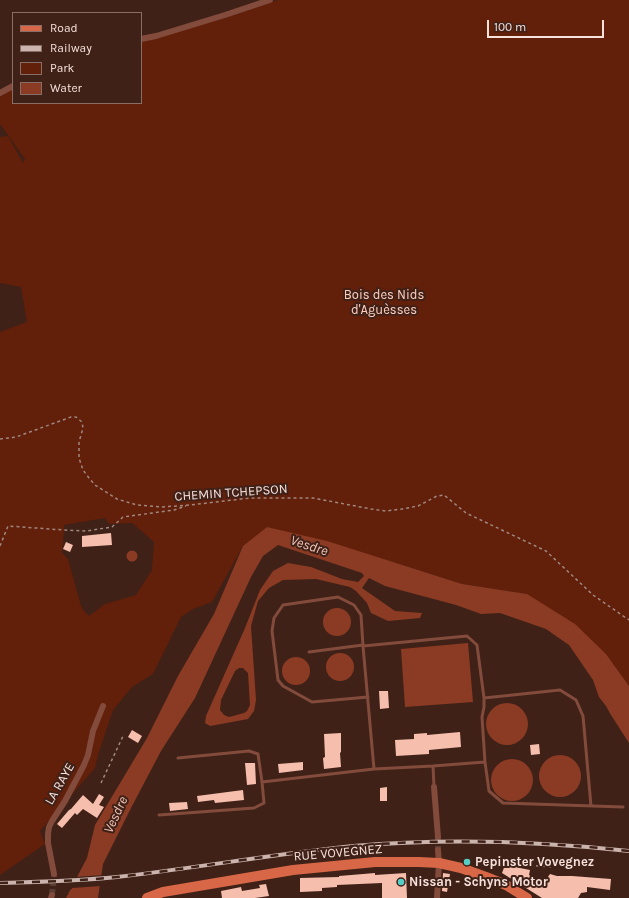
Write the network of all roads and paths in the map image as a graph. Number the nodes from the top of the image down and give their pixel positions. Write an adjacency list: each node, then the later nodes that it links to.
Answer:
1 (270, 0): 2 (street)
2 (142, 39)
3 (12, 87): 4 (street)
4 (0, 93)
5 (0, 439): 6 (path, CHEMIN TCHEPSON)
6 (190, 505): 7 (path); 8 (path, CHEMIN TCHEPSON)
7 (0, 546)
8 (629, 620)
9 (363, 646): 10 (lane); 11 (lane); 11 (lane); 12 (lane)
10 (309, 652)
11 (368, 697): 18 (lane)
12 (484, 698): 16 (lane); 22 (lane)
13 (103, 706): 29 (street, LA RAYE)
14 (124, 734): 20 (path)
15 (178, 758): 19 (lane)
16 (485, 762): 17 (lane); 22 (lane)
17 (433, 766): 18 (lane); 21 (lane)
18 (374, 769): 19 (lane)
19 (262, 782): 24 (lane)
20 (101, 783)
21 (434, 787): 25 (street)
22 (591, 806): 23 (lane)
23 (623, 807)
24 (159, 814)
25 (438, 838)
26 (438, 850): 27 (street)
27 (439, 863): 30 (main road, RUE VOVEGNEZ); 31 (main road, RUE VOVEGNEZ); 32 (street)
28 (551, 868): 30 (path)
29 (54, 874)
30 (486, 877): 33 (main road, RUE VOVEGNEZ)
31 (147, 898)
32 (437, 898)
33 (526, 898)

